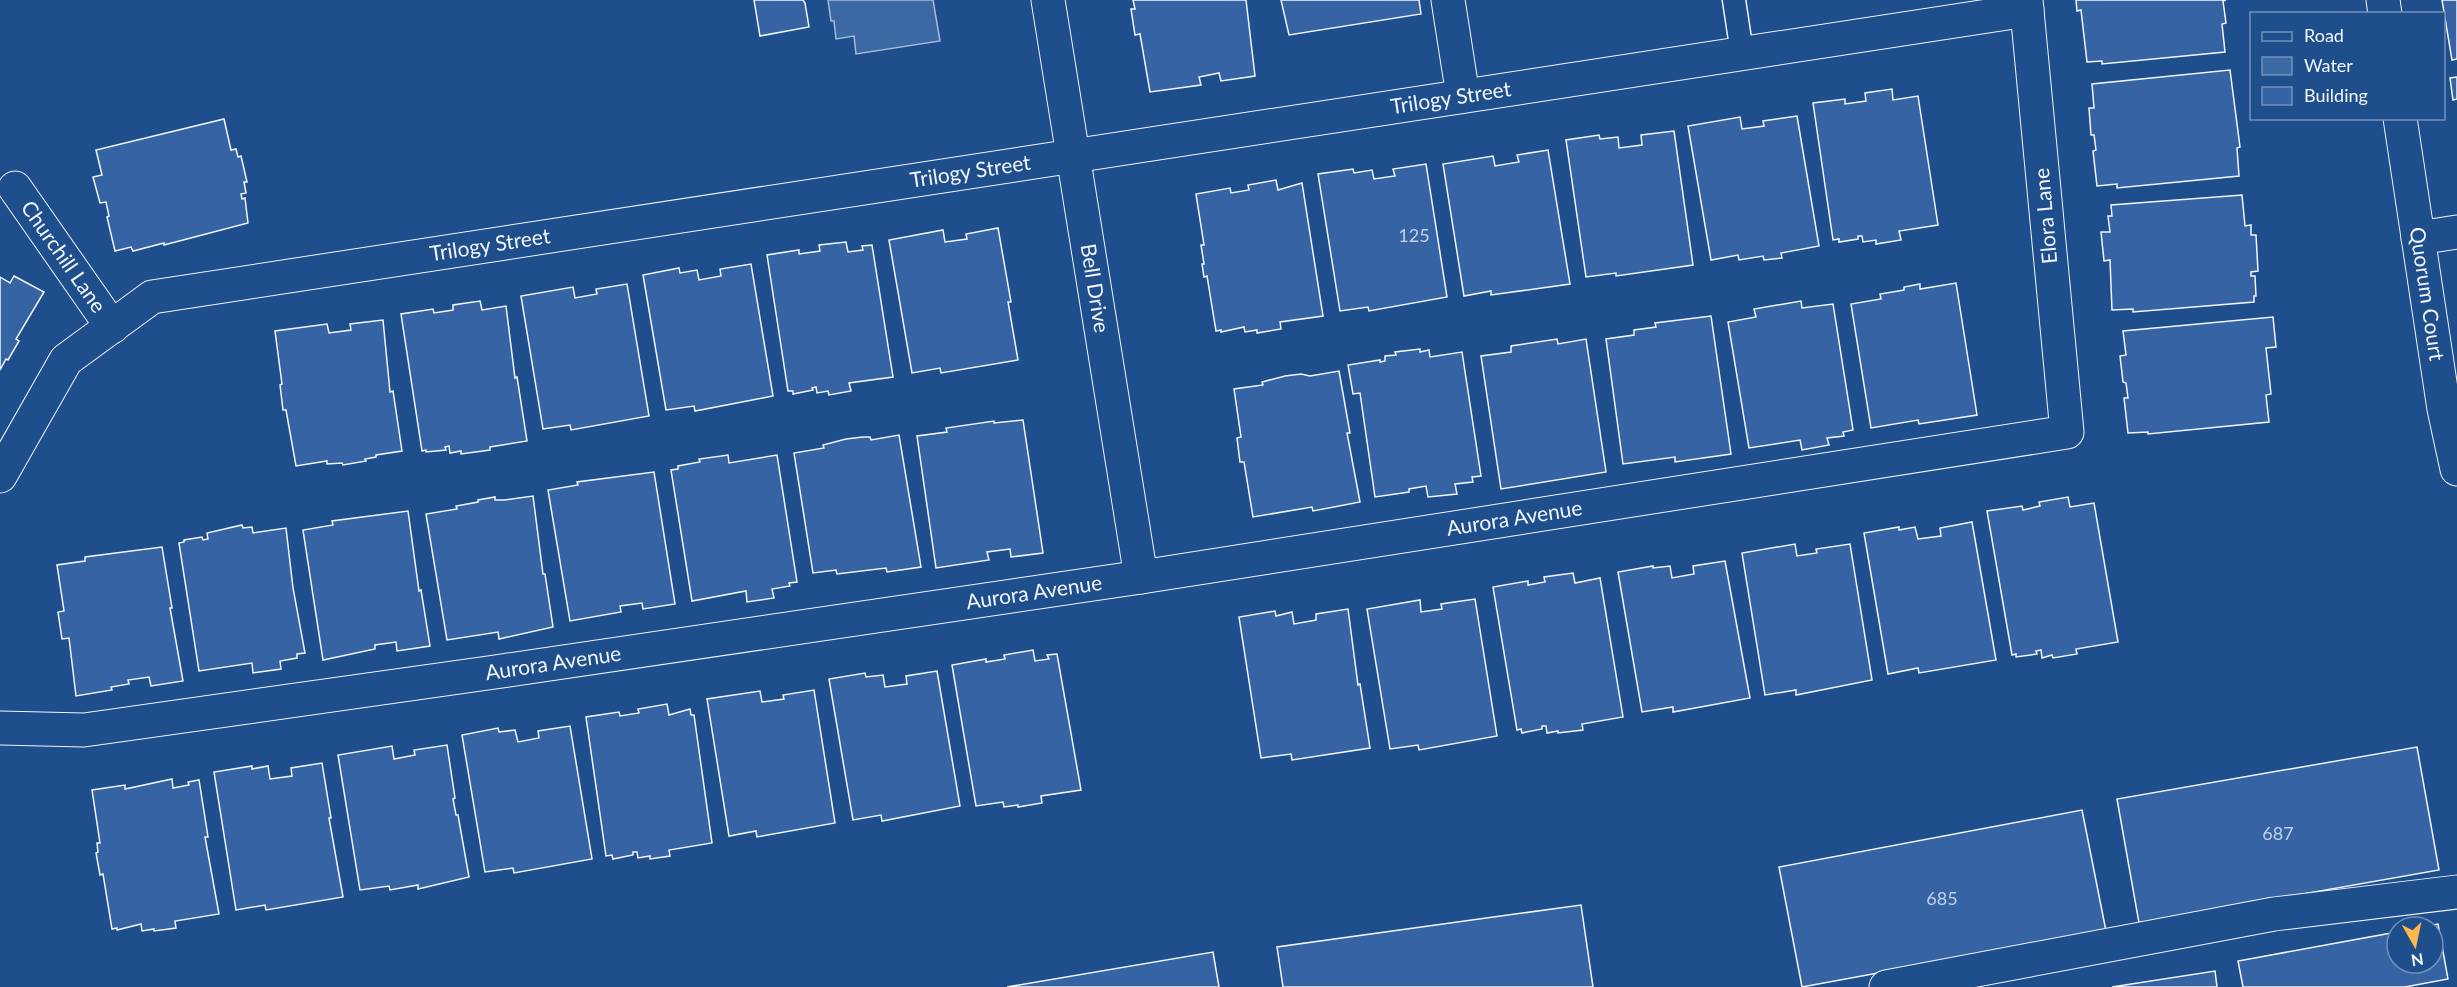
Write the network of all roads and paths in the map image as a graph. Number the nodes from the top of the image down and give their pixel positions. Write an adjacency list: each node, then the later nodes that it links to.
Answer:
1 (1048, 0): 8 (street, Bell Drive)
2 (1448, 0): 6 (street)
3 (1734, 0): 5 (lane)
4 (2026, 5): 5 (street, Trilogy Street); 13 (street, Elora Lane)
5 (1742, 53): 6 (street, Trilogy Street)
6 (1462, 96): 8 (street, Trilogy Street)
7 (2400, 120): 11 (street, Quorum Court)
8 (1072, 156): 12 (street, Trilogy Street); 16 (street, Bell Drive)
9 (15, 188): 12 (street, Churchill Lane)
10 (2457, 232): 11 (street)
11 (2418, 238): 14 (street, Quorum Court)
12 (112, 327): 15 (street, Trilogy Street)
13 (2067, 432): 16 (street, Aurora Avenue)
14 (2457, 469)
15 (0, 476)
16 (1141, 577): 17 (street, Aurora Avenue)
17 (0, 728)
18 (2457, 892): 19 (street)
19 (1886, 987)

